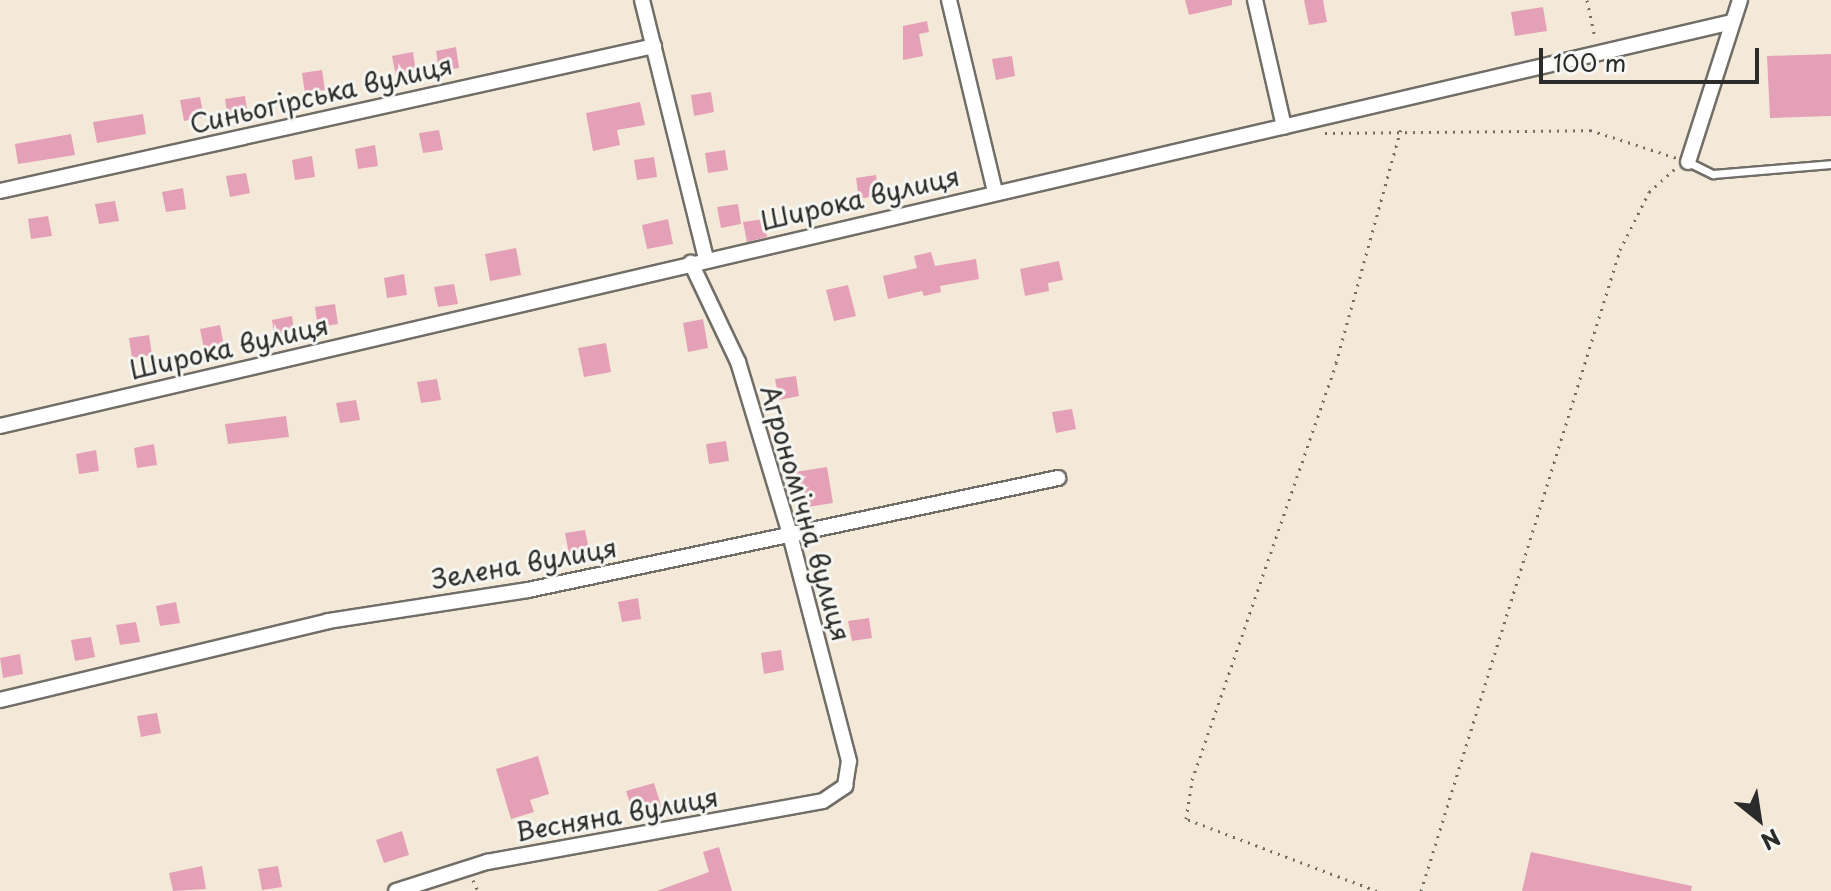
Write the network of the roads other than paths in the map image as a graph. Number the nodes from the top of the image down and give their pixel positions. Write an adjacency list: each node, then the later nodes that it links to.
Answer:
1 (642, 0): 6 (street)
2 (949, 0): 11 (street)
3 (1255, 0): 7 (street)
4 (1740, 0): 5 (street)
5 (1732, 22): 7 (street, Широка вулиця); 8 (street)
6 (654, 46): 10 (street, Синьогірська вулиця); 12 (street)
7 (1284, 127): 11 (street, Широка вулиця)
8 (1688, 162): 9 (lane)
9 (1831, 164)
10 (0, 191)
11 (995, 192): 12 (street, Широка вулиця)
12 (706, 259): 13 (street, Широка вулиця)
13 (691, 263): 14 (street, Широка вулиця); 16 (street, Агрономічна вулиця)
14 (0, 426)
15 (1058, 478): 16 (street, Зелена вулиця)
16 (790, 534): 17 (street, Зелена вулиця); 18 (street, Агрономічна вулиця)
17 (0, 700)
18 (845, 786): 19 (street, Весняна вулиця)
19 (396, 891)

